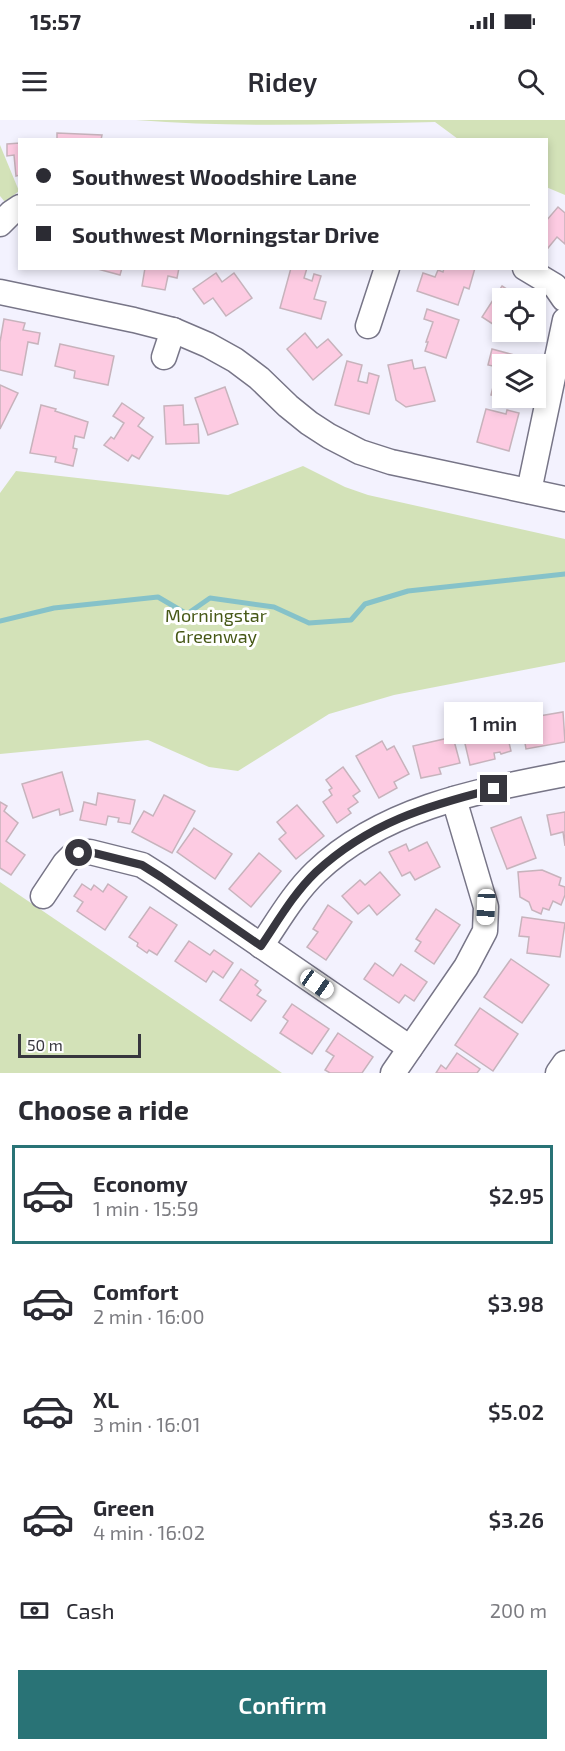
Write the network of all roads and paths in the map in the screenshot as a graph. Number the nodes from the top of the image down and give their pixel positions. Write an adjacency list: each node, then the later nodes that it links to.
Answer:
1 (18, 208): 2 (street)
2 (0, 224)
3 (386, 270): 8 (street)
4 (528, 270): 6 (street)
5 (0, 292): 9 (street)
6 (565, 300)
7 (565, 320): 11 (street)
8 (369, 326)
9 (173, 330): 10 (street); 11 (street)
10 (164, 357)
11 (530, 491): 12 (street)
12 (565, 499)
13 (565, 774): 14 (street)
14 (454, 799): 16 (street); 17 (street)
15 (43, 896): 16 (street)
16 (261, 946): 17 (street)
17 (411, 1048): 19 (street)
18 (565, 1063): 20 (street)
19 (393, 1073)
20 (558, 1073)

